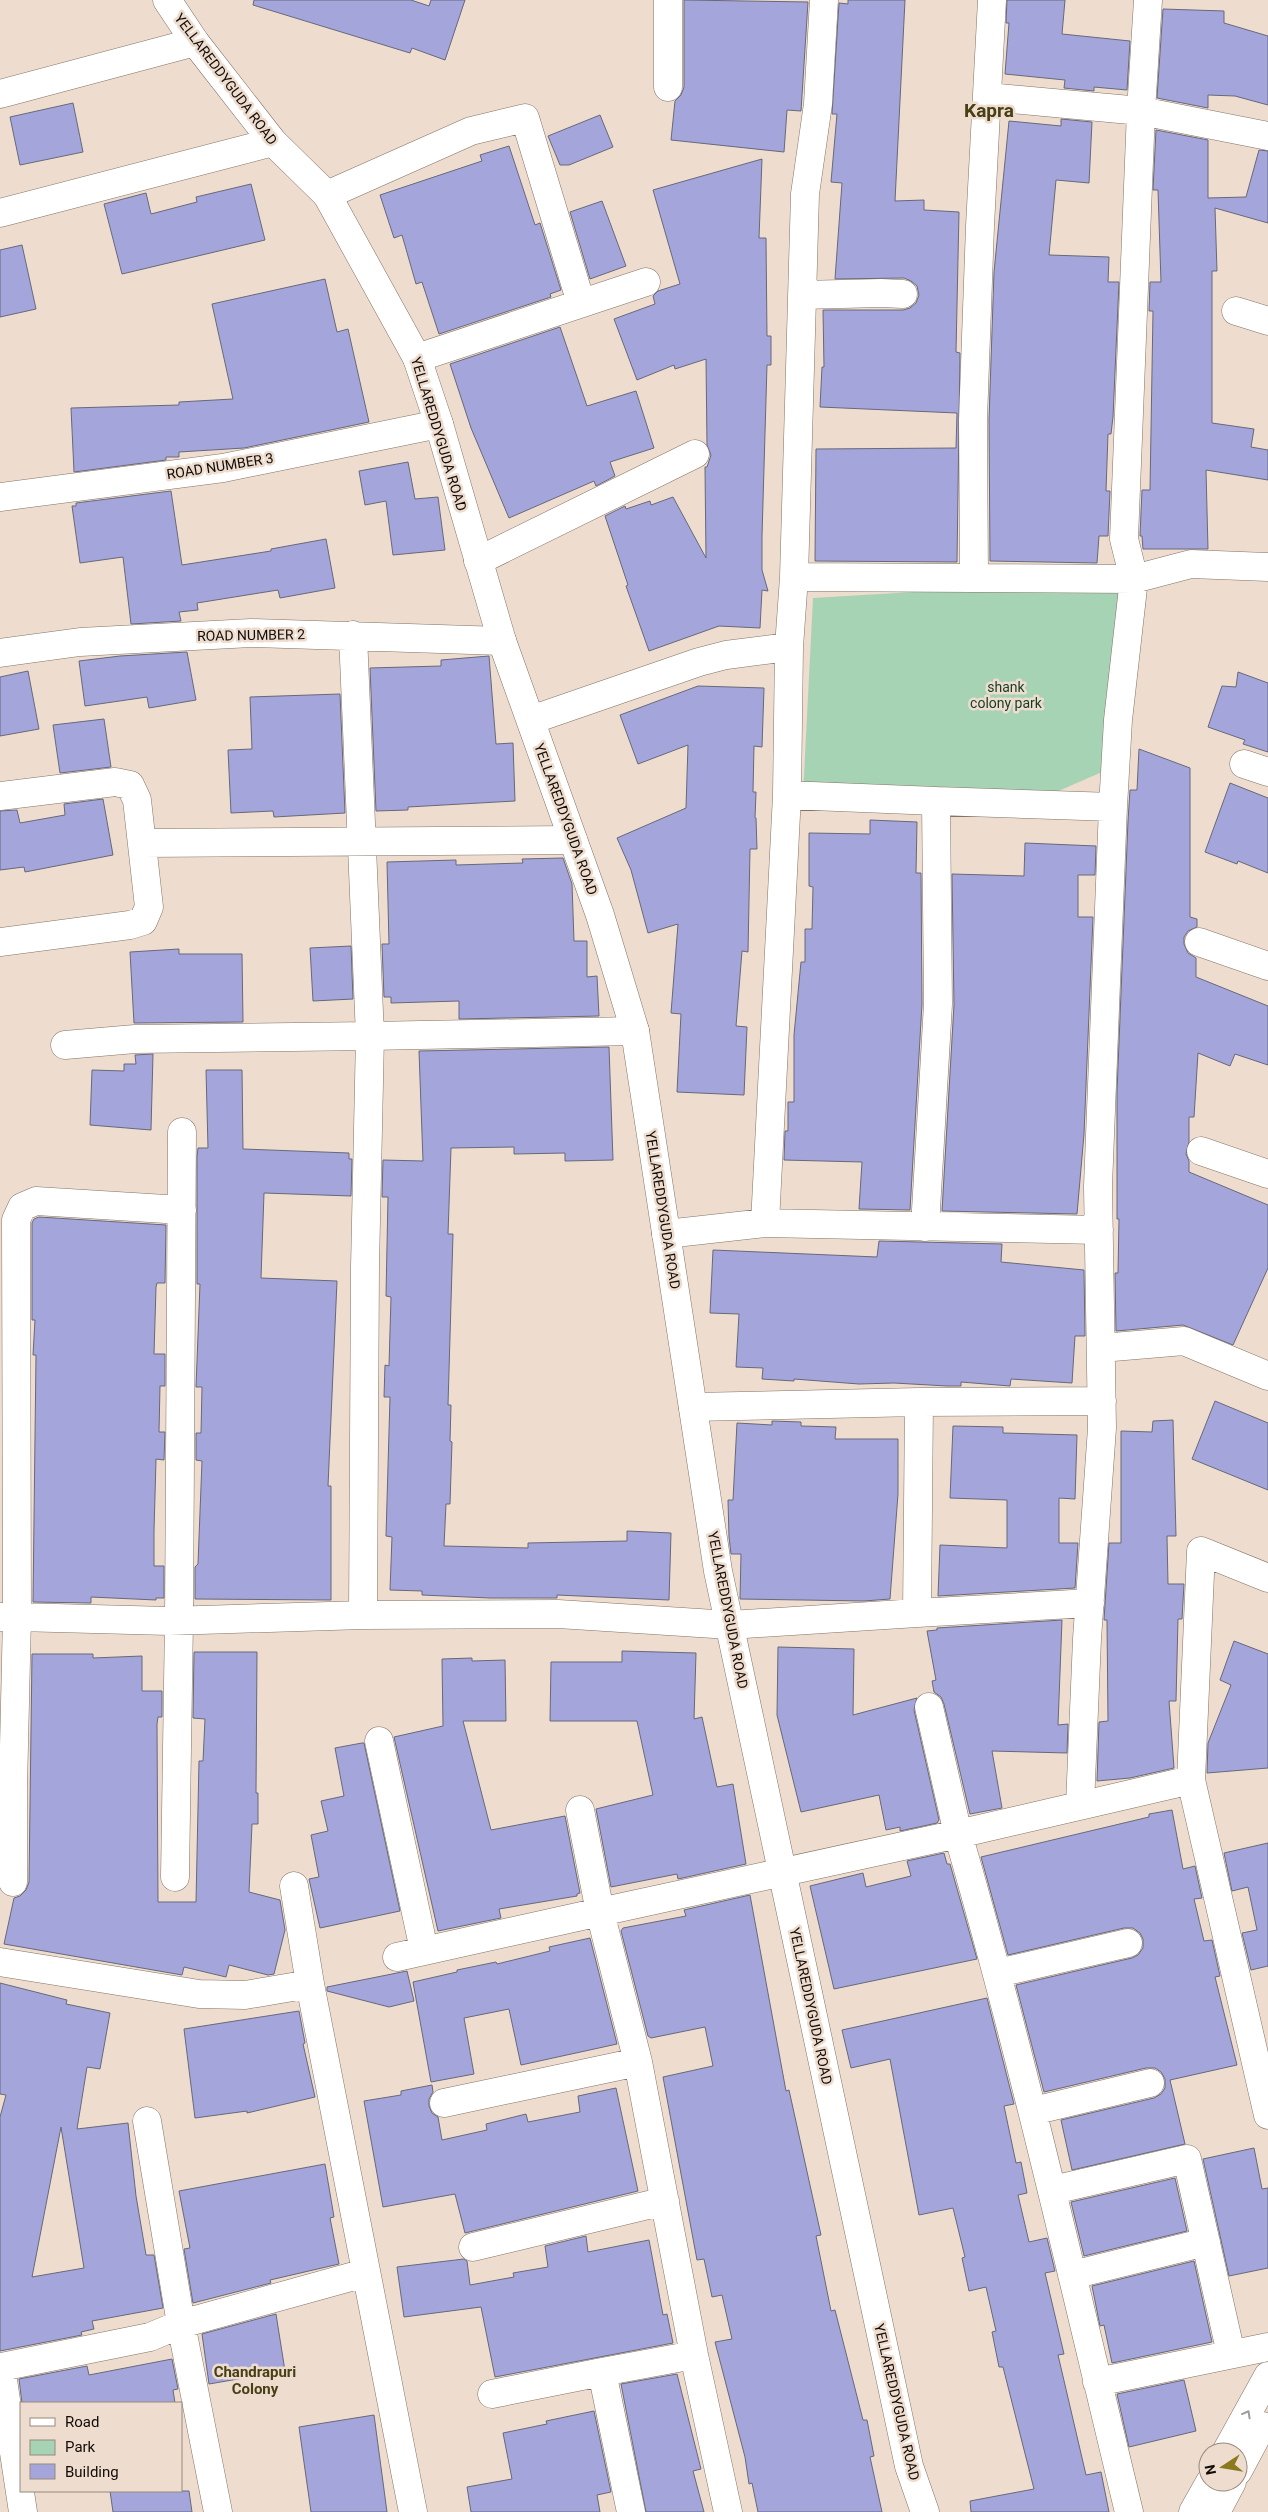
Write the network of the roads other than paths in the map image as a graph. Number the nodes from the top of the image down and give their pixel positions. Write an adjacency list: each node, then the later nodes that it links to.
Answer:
1 (167, 0): 6 (street, YELLAREDDYGUDA ROAD)
2 (668, 0): 7 (street)
3 (824, 0): 17 (street)
4 (992, 0): 9 (street)
5 (1148, 0): 10 (street)
6 (195, 42): 8 (street); 12 (street, YELLAREDDYGUDA ROAD)
7 (668, 87)
8 (0, 94)
9 (988, 97): 10 (street); 28 (street)
10 (1141, 111): 11 (street); 29 (street)
11 (1268, 136)
12 (273, 142): 13 (street, YELLAREDDYGUDA ROAD); 14 (street)
13 (327, 194): 18 (street); 21 (street, YELLAREDDYGUDA ROAD)
14 (0, 213)
15 (646, 282): 18 (street)
16 (903, 294): 17 (street)
17 (802, 295): 27 (street)
18 (581, 303): 21 (street)
19 (1236, 311): 20 (street)
20 (1268, 321)
21 (416, 358): 22 (street, YELLAREDDYGUDA ROAD)
22 (439, 424): 24 (street, ROAD NUMBER 3); 25 (street, YELLAREDDYGUDA ROAD)
23 (695, 454): 25 (street)
24 (0, 497)
25 (478, 560): 31 (street, YELLAREDDYGUDA ROAD)
26 (1268, 567): 29 (street)
27 (794, 577): 28 (street); 32 (street)
28 (974, 577): 29 (street)
29 (1134, 579): 38 (street)
30 (353, 635): 31 (street, ROAD NUMBER 2); 33 (street, ROAD NUMBER 2); 40 (street)
31 (502, 641): 34 (street, YELLAREDDYGUDA ROAD)
32 (789, 648): 34 (street); 35 (street)
33 (0, 653)
34 (531, 720): 39 (street, YELLAREDDYGUDA ROAD)
35 (787, 795): 37 (street); 52 (street)
36 (0, 796): 41 (street)
37 (936, 801): 38 (street); 53 (street)
38 (1113, 807): 54 (street)
39 (573, 840): 40 (street); 45 (street, YELLAREDDYGUDA ROAD)
40 (362, 841): 41 (street); 46 (street)
41 (143, 843): 42 (street)
42 (0, 942)
43 (1199, 942): 44 (street)
44 (1268, 966)
45 (635, 1031): 46 (street); 55 (street, YELLAREDDYGUDA ROAD)
46 (370, 1036): 47 (street); 64 (street)
47 (66, 1045)
48 (182, 1132): 51 (street)
49 (1201, 1151): 50 (street)
50 (1268, 1174)
51 (182, 1210): 65 (street); 66 (street)
52 (765, 1223): 53 (street); 55 (street)
53 (924, 1226): 54 (street)
54 (1099, 1230): 56 (street)
55 (666, 1234): 60 (street, YELLAREDDYGUDA ROAD)
56 (1101, 1348): 57 (street); 58 (street)
57 (1268, 1376)
58 (1102, 1401): 59 (street); 62 (street)
59 (919, 1402): 60 (street); 63 (street)
60 (693, 1408): 67 (street, YELLAREDDYGUDA ROAD)
61 (1268, 1578): 70 (street)
62 (1090, 1603): 63 (street); 72 (street)
63 (917, 1613): 67 (street)
64 (363, 1615): 66 (street); 67 (street)
65 (9, 1617): 66 (street); 71 (street)
66 (179, 1620): 76 (street)
67 (730, 1625): 75 (street, YELLAREDDYGUDA ROAD)
68 (929, 1707): 74 (street)
69 (379, 1741): 81 (street)
70 (1191, 1780): 72 (street); 90 (street)
71 (7, 1788): 77 (street)
72 (1080, 1805): 74 (street)
73 (580, 1810): 79 (street)
74 (958, 1834): 75 (street); 84 (street)
75 (782, 1871): 79 (street); 117 (street, YELLAREDDYGUDA ROAD)
76 (175, 1877)
77 (13, 1882)
78 (294, 1886): 85 (street)
79 (600, 1912): 81 (street); 86 (street)
80 (1128, 1943): 84 (street)
81 (424, 1950): 82 (street)
82 (397, 1956)
83 (0, 1962): 85 (street)
84 (998, 1973): 89 (street)
85 (310, 1984): 96 (street)
86 (638, 2062): 88 (street); 93 (street)
87 (1150, 2083): 89 (street)
88 (444, 2103)
89 (1033, 2111): 92 (street)
90 (1268, 2115)
91 (147, 2121): 98 (street)
92 (1053, 2190): 94 (street); 97 (street)
93 (665, 2201): 95 (street); 100 (street)
94 (1206, 2242): 97 (street); 101 (street)
95 (472, 2247)
96 (365, 2273): 98 (street); 114 (street)
97 (1072, 2274): 105 (street)
98 (181, 2324): 102 (street); 113 (street)
99 (1268, 2347): 101 (street)
100 (694, 2354): 103 (street); 116 (street)
101 (1232, 2354): 105 (street)
102 (0, 2367): 112 (street)
103 (602, 2372): 106 (street); 115 (street)
104 (1268, 2376): 108 (street, one-way to 104)
105 (1097, 2382): 118 (street)
106 (492, 2394)
107 (1268, 2416): 109 (street)
108 (1232, 2442)
109 (1248, 2452)
110 (1204, 2492): 119 (street)
111 (1227, 2492): 120 (street)
112 (23, 2512)
113 (218, 2512)
114 (413, 2512)
115 (631, 2512)
116 (728, 2512)
117 (925, 2512)
118 (1129, 2512)
119 (1193, 2512)
120 (1216, 2512)

